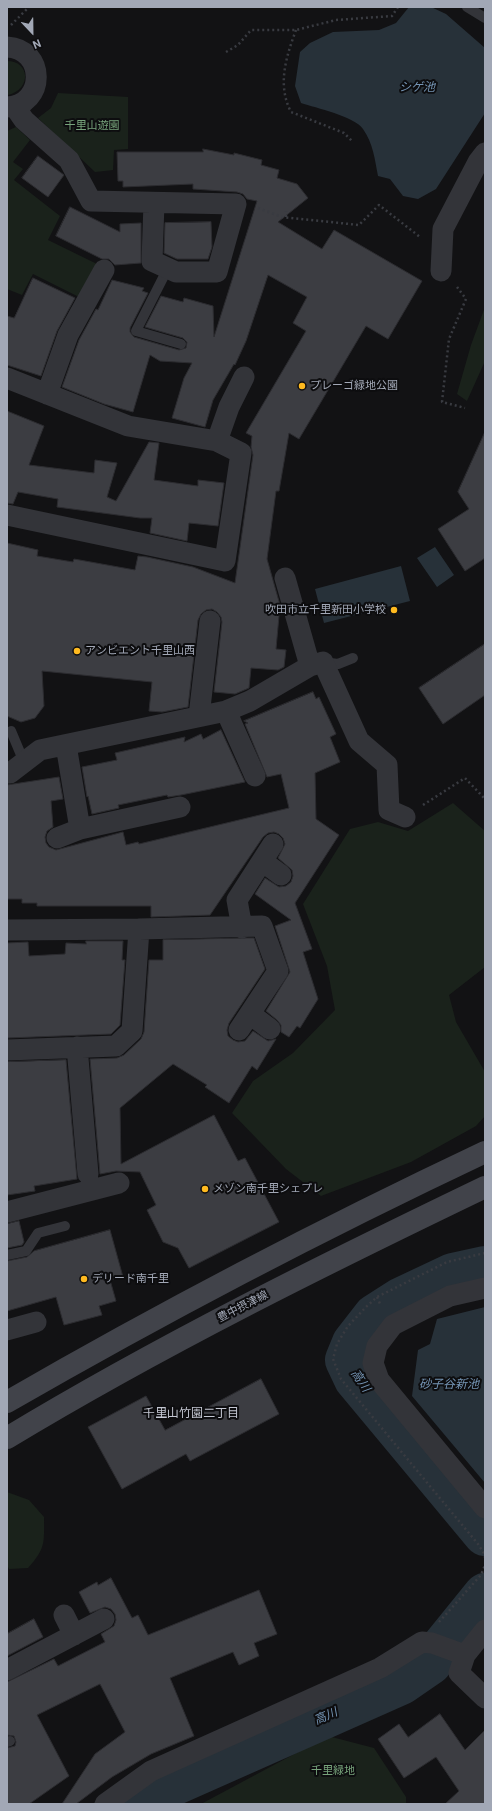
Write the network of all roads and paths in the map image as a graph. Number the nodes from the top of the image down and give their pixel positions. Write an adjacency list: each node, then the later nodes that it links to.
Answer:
1 (29, 7): 5 (path)
2 (398, 7): 6 (path)
3 (467, 7): 4 (lane)
4 (485, 18)
5 (11, 25)
6 (296, 30): 8 (path); 10 (path)
7 (7, 47): 9 (street)
8 (226, 52)
9 (11, 107): 12 (street)
10 (352, 141)
11 (485, 153): 17 (street)
12 (154, 203): 16 (street); 16 (street)
13 (253, 207): 15 (path)
14 (286, 212): 15 (path)
15 (286, 217): 17 (path)
16 (168, 268): 19 (lane)
17 (445, 269): 23 (path)
18 (104, 270): 22 (street)
19 (181, 344)
20 (244, 377): 24 (street)
21 (7, 378): 22 (street)
22 (47, 394): 24 (street)
23 (465, 408)
24 (217, 442): 25 (street)
25 (7, 515)
26 (285, 578): 29 (street)
27 (210, 621): 31 (street)
28 (354, 658): 29 (lane)
29 (316, 664): 30 (street); 38 (street)
30 (226, 711): 31 (street); 35 (street)
31 (200, 716): 33 (street)
32 (11, 732): 34 (lane)
33 (66, 745): 34 (street); 39 (street)
34 (15, 767)
35 (255, 776)
36 (485, 799): 38 (path)
37 (180, 807): 39 (street)
38 (404, 817)
39 (80, 829): 40 (street)
40 (57, 838)
41 (280, 875): 42 (street)
42 (242, 928): 43 (street); 45 (street)
43 (139, 929): 44 (street); 46 (street)
44 (7, 930)
45 (270, 1029)
46 (77, 1048): 47 (street); 49 (street)
47 (7, 1050)
48 (485, 1152): 58 (main road)
49 (88, 1174)
50 (119, 1183): 52 (street)
51 (485, 1187): 59 (main road, 豊中摂津線)
52 (7, 1212)
53 (65, 1226): 54 (lane)
54 (7, 1256)
55 (485, 1288): 60 (street)
56 (36, 1322): 57 (street)
57 (7, 1330)
58 (7, 1402)
59 (7, 1438)
60 (485, 1508)
61 (485, 1565): 66 (path)
62 (64, 1615): 65 (street)
63 (104, 1620): 65 (street)
64 (485, 1630): 67 (street)
65 (74, 1635): 68 (street)
66 (427, 1643): 67 (street); 70 (street)
67 (462, 1654): 69 (street)
68 (7, 1670)
69 (485, 1698)
70 (104, 1804)

